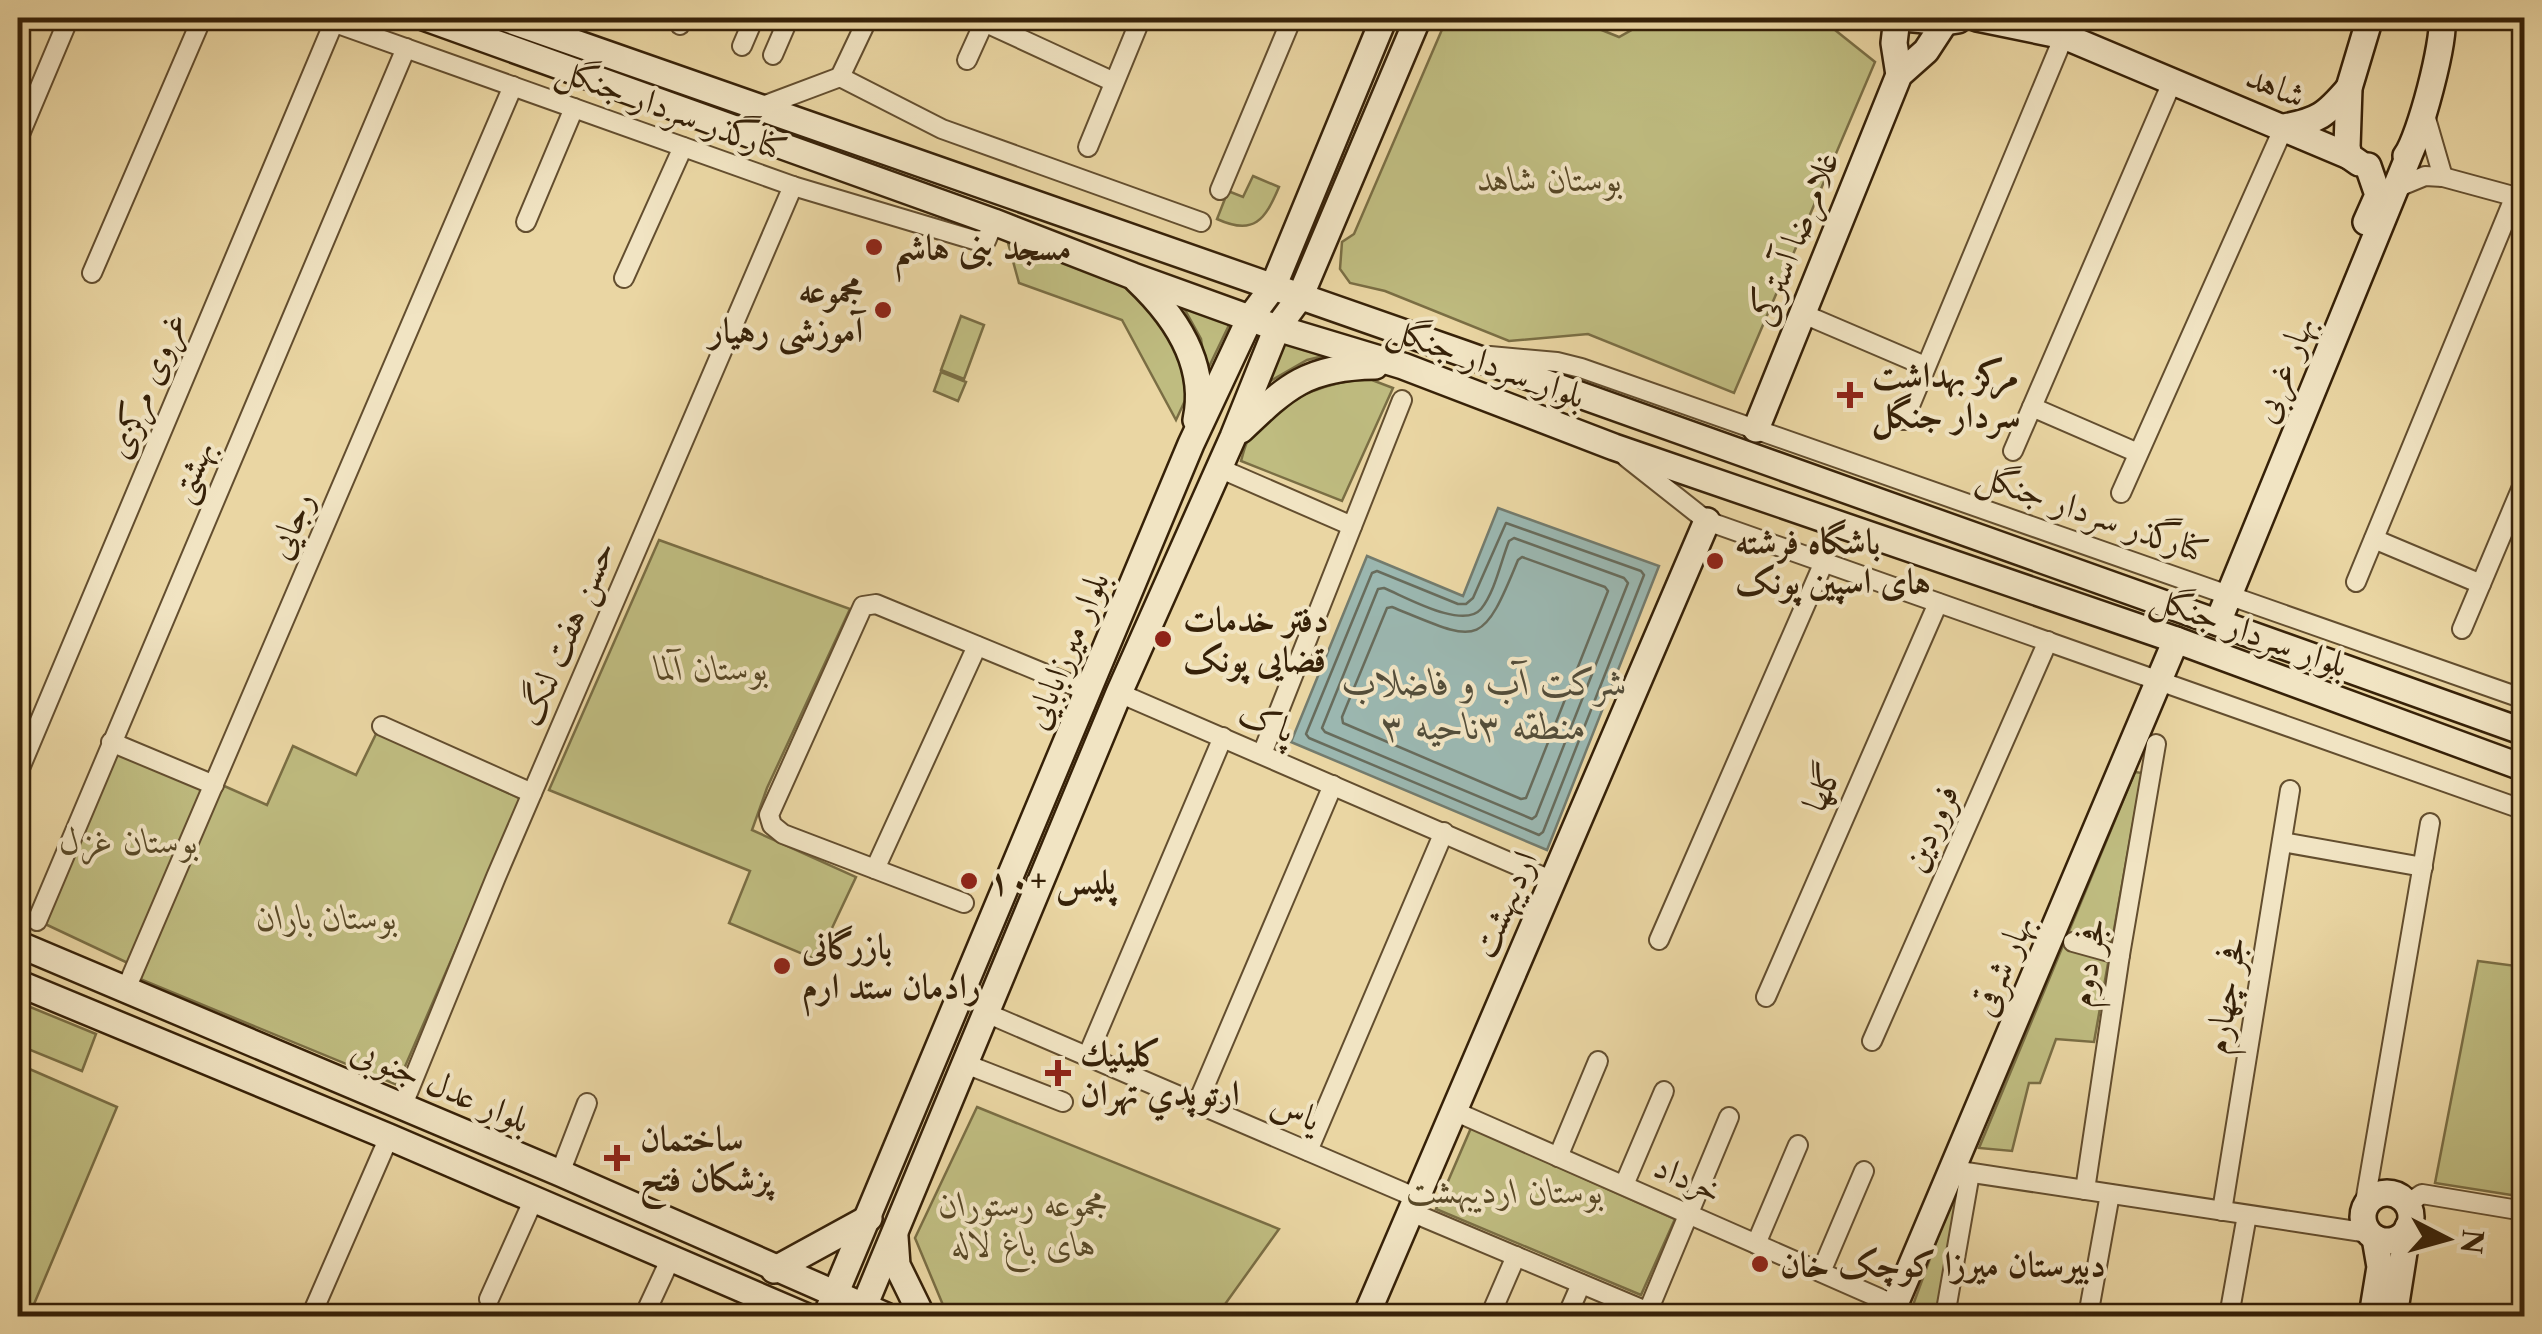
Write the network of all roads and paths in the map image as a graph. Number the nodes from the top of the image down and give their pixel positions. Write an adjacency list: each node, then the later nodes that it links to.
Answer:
1 (69, 18): 37 (street)
2 (202, 18): 50 (street)
3 (426, 18): 48 (main road, بلوار سردار جنگل)
4 (504, 18): 33 (main road, بلوار سردار جنگل)
5 (754, 18): 22 (street)
6 (789, 18): 25 (street)
7 (868, 18): 28 (street)
8 (1141, 18): 30 (street)
9 (1292, 18): 45 (street)
10 (1384, 18): 53 (main road, بلوار میرزابابایی)
11 (1418, 18): 54 (main road, بلوار میرزابابایی)
12 (1901, 18): 20 (main road); 27 (main road)
13 (1976, 18): 21 (main road, شاهد)
14 (2037, 18): 21 (main road, شاهد)
15 (2370, 18): 32 (main road, بهار غربی)
16 (2442, 18): 24 (main road)
17 (2456, 18): 24 (main road)
18 (328, 20): 23 (street, کنارگذر سردار جنگل); 97 (street, غروی مرکزی)
19 (985, 20): 26 (street); 30 (street)
20 (1956, 20): 27 (main road)
21 (2064, 36): 29 (main road, شاهد); 60 (street)
22 (742, 46)
23 (406, 48): 31 (street, کنارگذر سردار جنگل); 93 (street, بهشتی)
24 (2438, 54): 35 (main road, بهار غربی)
25 (773, 55)
26 (967, 60)
27 (1899, 74): 55 (main road, غلامرضا آسترکی)
28 (840, 77): 33 (street); 49 (street)
29 (2173, 80): 36 (main road, شاهد); 62 (street)
30 (1114, 82): 40 (street)
31 (513, 86): 34 (street, کنارگذر سردار جنگل); 98 (street, رجایی)
32 (2349, 88): 36 (main road); 41 (main road, بهار غربی)
33 (760, 107): 53 (main road, بلوار سردار جنگل)
34 (574, 108): 39 (street, کنارگذر سردار جنگل); 47 (street)
35 (2424, 110): 38 (main road, بهار غربی); 42 (street)
36 (2284, 127): 41 (main road, شاهد); 69 (street)
37 (18, 138)
38 (2414, 143): 41 (main road); 44 (main road, بهار غربی)
39 (683, 147): 43 (street, کنارگذر سردار جنگل); 52 (street)
40 (1088, 147)
41 (2358, 161): 79 (main road, بهار غربی)
42 (2443, 177): 44 (street); 46 (street)
43 (793, 186): 48 (street, کنارگذر سردار جنگل); 101 (street, حسن هفت لنگ)
44 (2396, 188): 79 (main road, بهار غربی)
45 (1220, 190)
46 (2520, 198): 75 (street)
47 (526, 222)
48 (994, 222): 51 (main road, بلوار سردار جنگل)
49 (1201, 222)
50 (92, 272)
51 (1133, 276): 56 (main road, بلوار سردار جنگل); 66 (main road)
52 (624, 278)
53 (1273, 287): 54 (main road, بلوار سردار جنگل); 56 (main road, بلوار میرزابابایی)
54 (1300, 297): 57 (main road, بلوار میرزابابایی); 58 (main road, بلوار سردار جنگل)
55 (1800, 313): 60 (street); 64 (main road, غلامرضا آسترکی)
56 (1250, 318): 57 (main road, بلوار سردار جنگل); 66 (main road, بلوار میرزابابایی)
57 (1277, 328): 59 (main road, بلوار سردار جنگل); 65 (main road, بلوار میرزابابایی)
58 (1465, 354): 64 (street, کنارگذر سردار جنگل); 81 (main road, بلوار سردار جنگل)
59 (1403, 366): 65 (main road); 67 (main road, بلوار سردار جنگل)
60 (1925, 366): 63 (street)
61 (1402, 400): 74 (street)
62 (2032, 407): 68 (street); 69 (street)
63 (1904, 420)
64 (1756, 429): 79 (street, کنارگذر سردار جنگل)
65 (1233, 437): 88 (main road, بلوار میرزابابایی)
66 (1191, 444): 87 (main road, بلوار میرزابابایی)
67 (1614, 447): 73 (street); 83 (main road, بلوار سردار جنگل)
68 (2014, 451)
69 (2138, 453): 72 (street)
70 (1228, 472): 74 (street)
71 (2524, 482): 78 (street)
72 (2121, 493)
73 (1706, 520): 76 (street); 108 (main road, اردیبهشت)
74 (1352, 526): 95 (street)
75 (2374, 539): 77 (street); 78 (street)
76 (1824, 562): 80 (street); 111 (street)
77 (2356, 582)
78 (2481, 584): 82 (street)
79 (2221, 592): 81 (main road, بهار غربی); 89 (street, کنارگذر سردار جنگل)
80 (1938, 603): 84 (street); 117 (street, گلها)
81 (2209, 619): 91 (main road, بلوار سردار جنگل)
82 (2462, 629)
83 (2176, 640): 86 (main road, بهار شرقی); 96 (main road, بلوار سردار جنگل)
84 (2048, 642): 86 (street); 119 (street, فروردین)
85 (977, 646): 87 (street); 107 (street); 107 (street)
86 (2161, 682): 102 (street); 136 (main road, بهار شرقی)
87 (1086, 691): 147 (main road, بلوار میرزابابایی)
88 (1120, 692): 92 (street, پاک); 118 (main road, بلوار میرزابابایی)
89 (2524, 699)
90 (382, 726): 101 (street)
91 (2524, 732)
92 (1223, 737): 95 (street, پاک); 120 (street)
93 (111, 742): 98 (street); 110 (street, بهشتی)
94 (2156, 744): 114 (street, فجر دوم)
95 (1262, 754): 99 (street, پاک)
96 (2524, 768)
97 (18, 773)
98 (214, 785): 116 (street, رجایی)
99 (1334, 785): 104 (street, پاک); 126 (street)
100 (2290, 790): 105 (street, فجر چهارم)
101 (532, 794): 127 (street, حسن هفت لنگ)
102 (2524, 810)
103 (2430, 823): 106 (street)
104 (1444, 832): 108 (street, پاک); 132 (street)
105 (2282, 842): 106 (street); 142 (street, فجر چهارم)
106 (2422, 867): 148 (street)
107 (875, 869): 109 (street)
108 (1553, 881): 128 (main road, اردیبهشت)
109 (964, 903)
110 (37, 920)
111 (1659, 940)
112 (2073, 942): 114 (street)
113 (18, 944): 116 (main road, بلوار عدل جنوبی)
114 (2120, 955): 138 (street, فجر دوم)
115 (18, 982): 130 (main road, بلوار عدل جنوبی)
116 (126, 989): 127 (main road, بلوار عدل جنوبی)
117 (1766, 996)
118 (984, 1012): 120 (street, یاس); 122 (main road, بلوار میرزابابایی)
119 (1872, 1041)
120 (1087, 1056): 126 (street, یاس)
121 (1598, 1061): 133 (street)
122 (964, 1063): 124 (street); 149 (main road, بلوار میرزابابایی)
123 (1664, 1091): 137 (street)
124 (1063, 1102)
125 (587, 1103): 134 (street)
126 (1197, 1104): 132 (street, یاس)
127 (402, 1107): 134 (main road, بلوار عدل جنوبی)
128 (1454, 1111): 133 (street, خرداد); 141 (main road, اردیبهشت)
129 (1729, 1117): 144 (street)
130 (388, 1137): 140 (main road, بلوار عدل جنوبی); 162 (street)
131 (1798, 1145): 150 (street)
132 (1308, 1152): 141 (street, یاس)
133 (1558, 1156): 137 (street, خرداد)
134 (560, 1172): 153 (main road, بلوار عدل جنوبی)
135 (1864, 1172): 154 (street)
136 (1961, 1172): 138 (street); 159 (main road, بهار شرقی); 170 (street)
137 (1624, 1186): 144 (street, خرداد)
138 (2085, 1190): 139 (street)
139 (2110, 1194): 142 (street); 171 (street)
140 (533, 1202): 152 (main road, بلوار عدل جنوبی); 157 (street)
141 (1414, 1205): 151 (street, یاس); 167 (main road, اردیبهشت)
142 (2222, 1211): 145 (street)
143 (2524, 1211): 146 (street)
144 (1688, 1214): 150 (street, خرداد); 161 (street)
145 (2247, 1214): 148 (street); 172 (street)
146 (2408, 1216): 148 (main road); 148 (main road); 174 (main road)
147 (868, 1218): 153 (main road); 158 (main road, بلوار میرزابابایی)
148 (2369, 1226): 173 (main road)
149 (894, 1232): 160 (main road, بلوار میرزابابایی); 166 (main road)
150 (1756, 1244): 154 (street, خرداد)
151 (1516, 1256): 155 (street, یاس); 168 (street)
152 (670, 1260): 156 (main road, بلوار عدل جنوبی); 163 (street)
153 (774, 1270): 158 (main road, بلوار عدل جنوبی)
154 (1821, 1272): 159 (street, خرداد)
155 (1581, 1284): 161 (street, یاس); 169 (street)
156 (751, 1294): 164 (main road); 165 (main road, بلوار عدل جنوبی)
157 (488, 1299)
158 (831, 1306): 160 (main road, بلوار عدل جنوبی)
159 (1893, 1311)
160 (870, 1314)
161 (1650, 1315)
162 (312, 1316)
163 (644, 1316)
164 (771, 1316)
165 (804, 1316)
166 (922, 1316)
167 (1366, 1316)
168 (1490, 1316)
169 (1567, 1316)
170 (1945, 1316)
171 (2088, 1316)
172 (2229, 1316)
173 (2372, 1316)
174 (2394, 1316)

